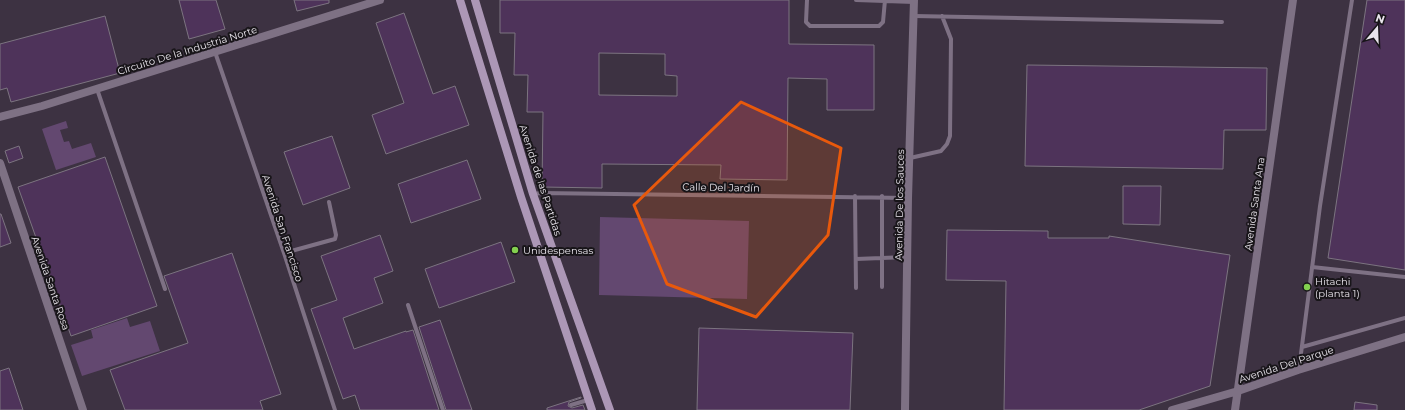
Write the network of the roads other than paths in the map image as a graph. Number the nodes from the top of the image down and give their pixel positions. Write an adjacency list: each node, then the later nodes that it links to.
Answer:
1 (380, 0): 13 (street, Circuito De la Industria Norte)
2 (460, 0): 38 (main road)
3 (475, 0): 18 (main road, Avenida de las Partidas)
4 (807, 0): 6 (lane)
5 (856, 0): 6 (lane)
6 (885, 0): 9 (lane)
7 (1293, 0): 37 (street, Avenida Santa Ana)
8 (1352, 0): 27 (lane)
9 (914, 1): 10 (street, Avenida De los Sauces)
10 (914, 16): 11 (lane); 16 (street, Avenida De los Sauces)
11 (942, 16): 12 (lane); 16 (lane)
12 (1222, 22)
13 (215, 52): 14 (street, Circuito De la Industria Norte); 23 (lane, Avenida San Francisco)
14 (97, 88): 15 (street, Circuito De la Industria Norte); 31 (lane)
15 (0, 117)
16 (910, 158): 21 (street, Avenida De los Sauces)
17 (0, 163): 40 (street, Avenida Santa Rosa)
18 (533, 194): 19 (lane, Calle Del Jardín); 44 (main road, Avenida de las Partidas)
19 (855, 196): 20 (lane, Calle Del Jardín); 26 (lane)
20 (882, 196): 21 (lane, Calle Del Jardín); 25 (lane)
21 (908, 198): 24 (street, Avenida De los Sauces)
22 (329, 202): 23 (lane)
23 (284, 253): 41 (lane, Avenida San Francisco)
24 (908, 257): 25 (lane); 45 (street, Avenida De los Sauces)
25 (882, 258): 26 (lane); 30 (lane)
26 (856, 259): 29 (lane)
27 (1312, 267): 28 (lane); 35 (lane)
28 (1405, 277)
29 (856, 288)
30 (882, 288)
31 (165, 289)
32 (408, 305): 42 (lane)
33 (1405, 318): 35 (lane)
34 (1405, 337): 36 (street, Avenida Del Parque)
35 (1302, 347): 36 (lane)
36 (1298, 370): 37 (street, Avenida Del Parque)
37 (1238, 391): 46 (street, Avenida Del Parque); 47 (street, Avenida Santa Ana)
38 (588, 400): 39 (lane); 43 (main road)
39 (571, 405)
40 (83, 410)
41 (335, 410)
42 (444, 410)
43 (592, 410)
44 (610, 410)
45 (905, 410)
46 (1172, 410)
47 (1235, 410)

